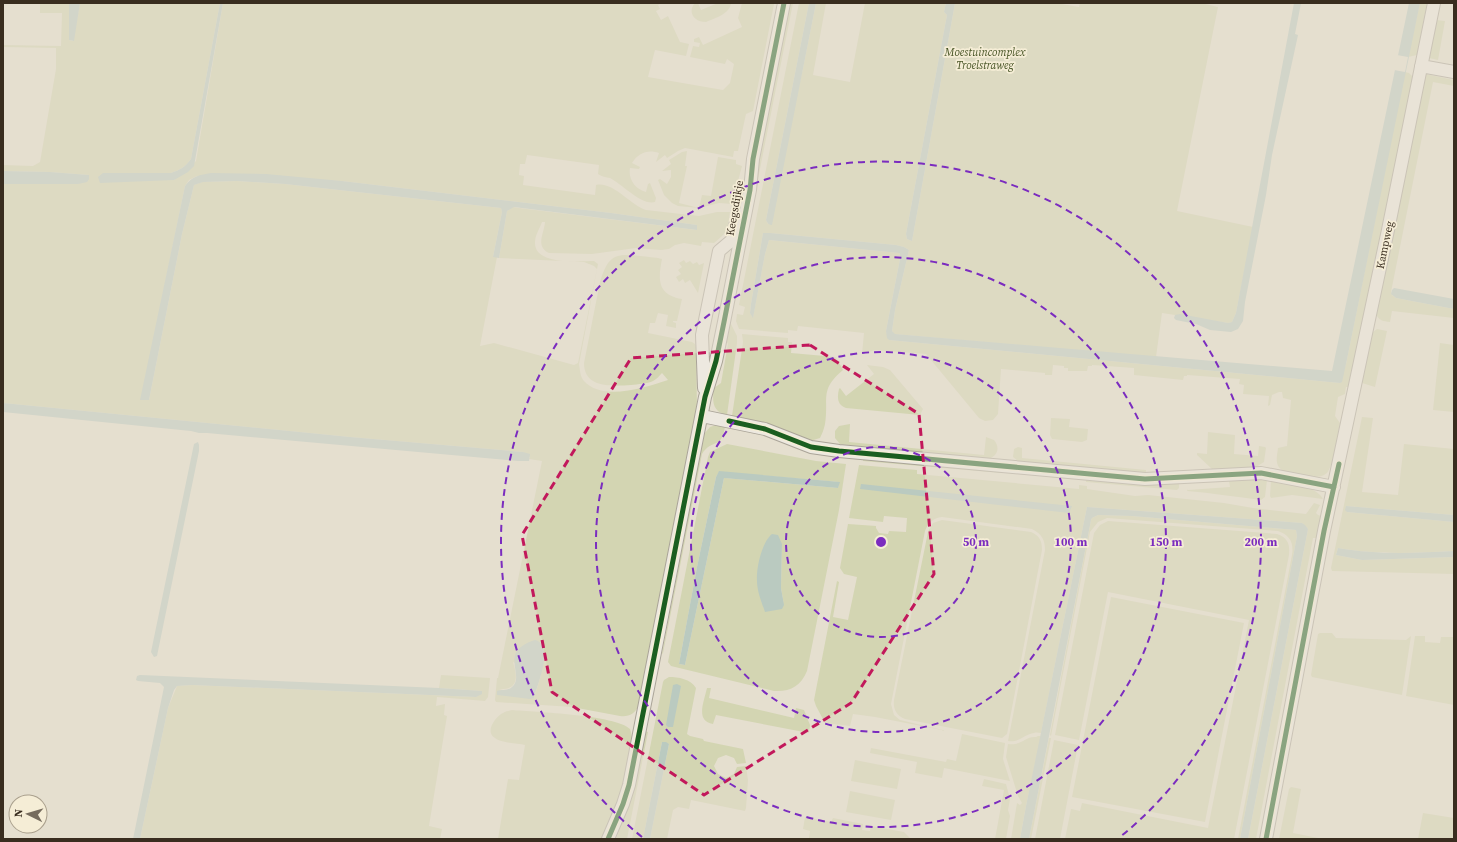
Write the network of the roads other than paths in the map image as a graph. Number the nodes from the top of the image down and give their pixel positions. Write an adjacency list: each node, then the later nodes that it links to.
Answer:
1 (784, 3): 5 (street, Keegsdijkje)
2 (1434, 3): 3 (street, Kampweg)
3 (1421, 66): 4 (street); 8 (street, Kampweg)
4 (1454, 72)
5 (753, 159): 6 (street, Keegsdijkje); 6 (street, Keegsdijkje)
6 (705, 397): 7 (street, Keegsdijkje)
7 (702, 416): 8 (street); 9 (street, Keegsdijkje)
8 (1334, 487): 10 (street, Kampweg)
9 (608, 839)
10 (1266, 839)

